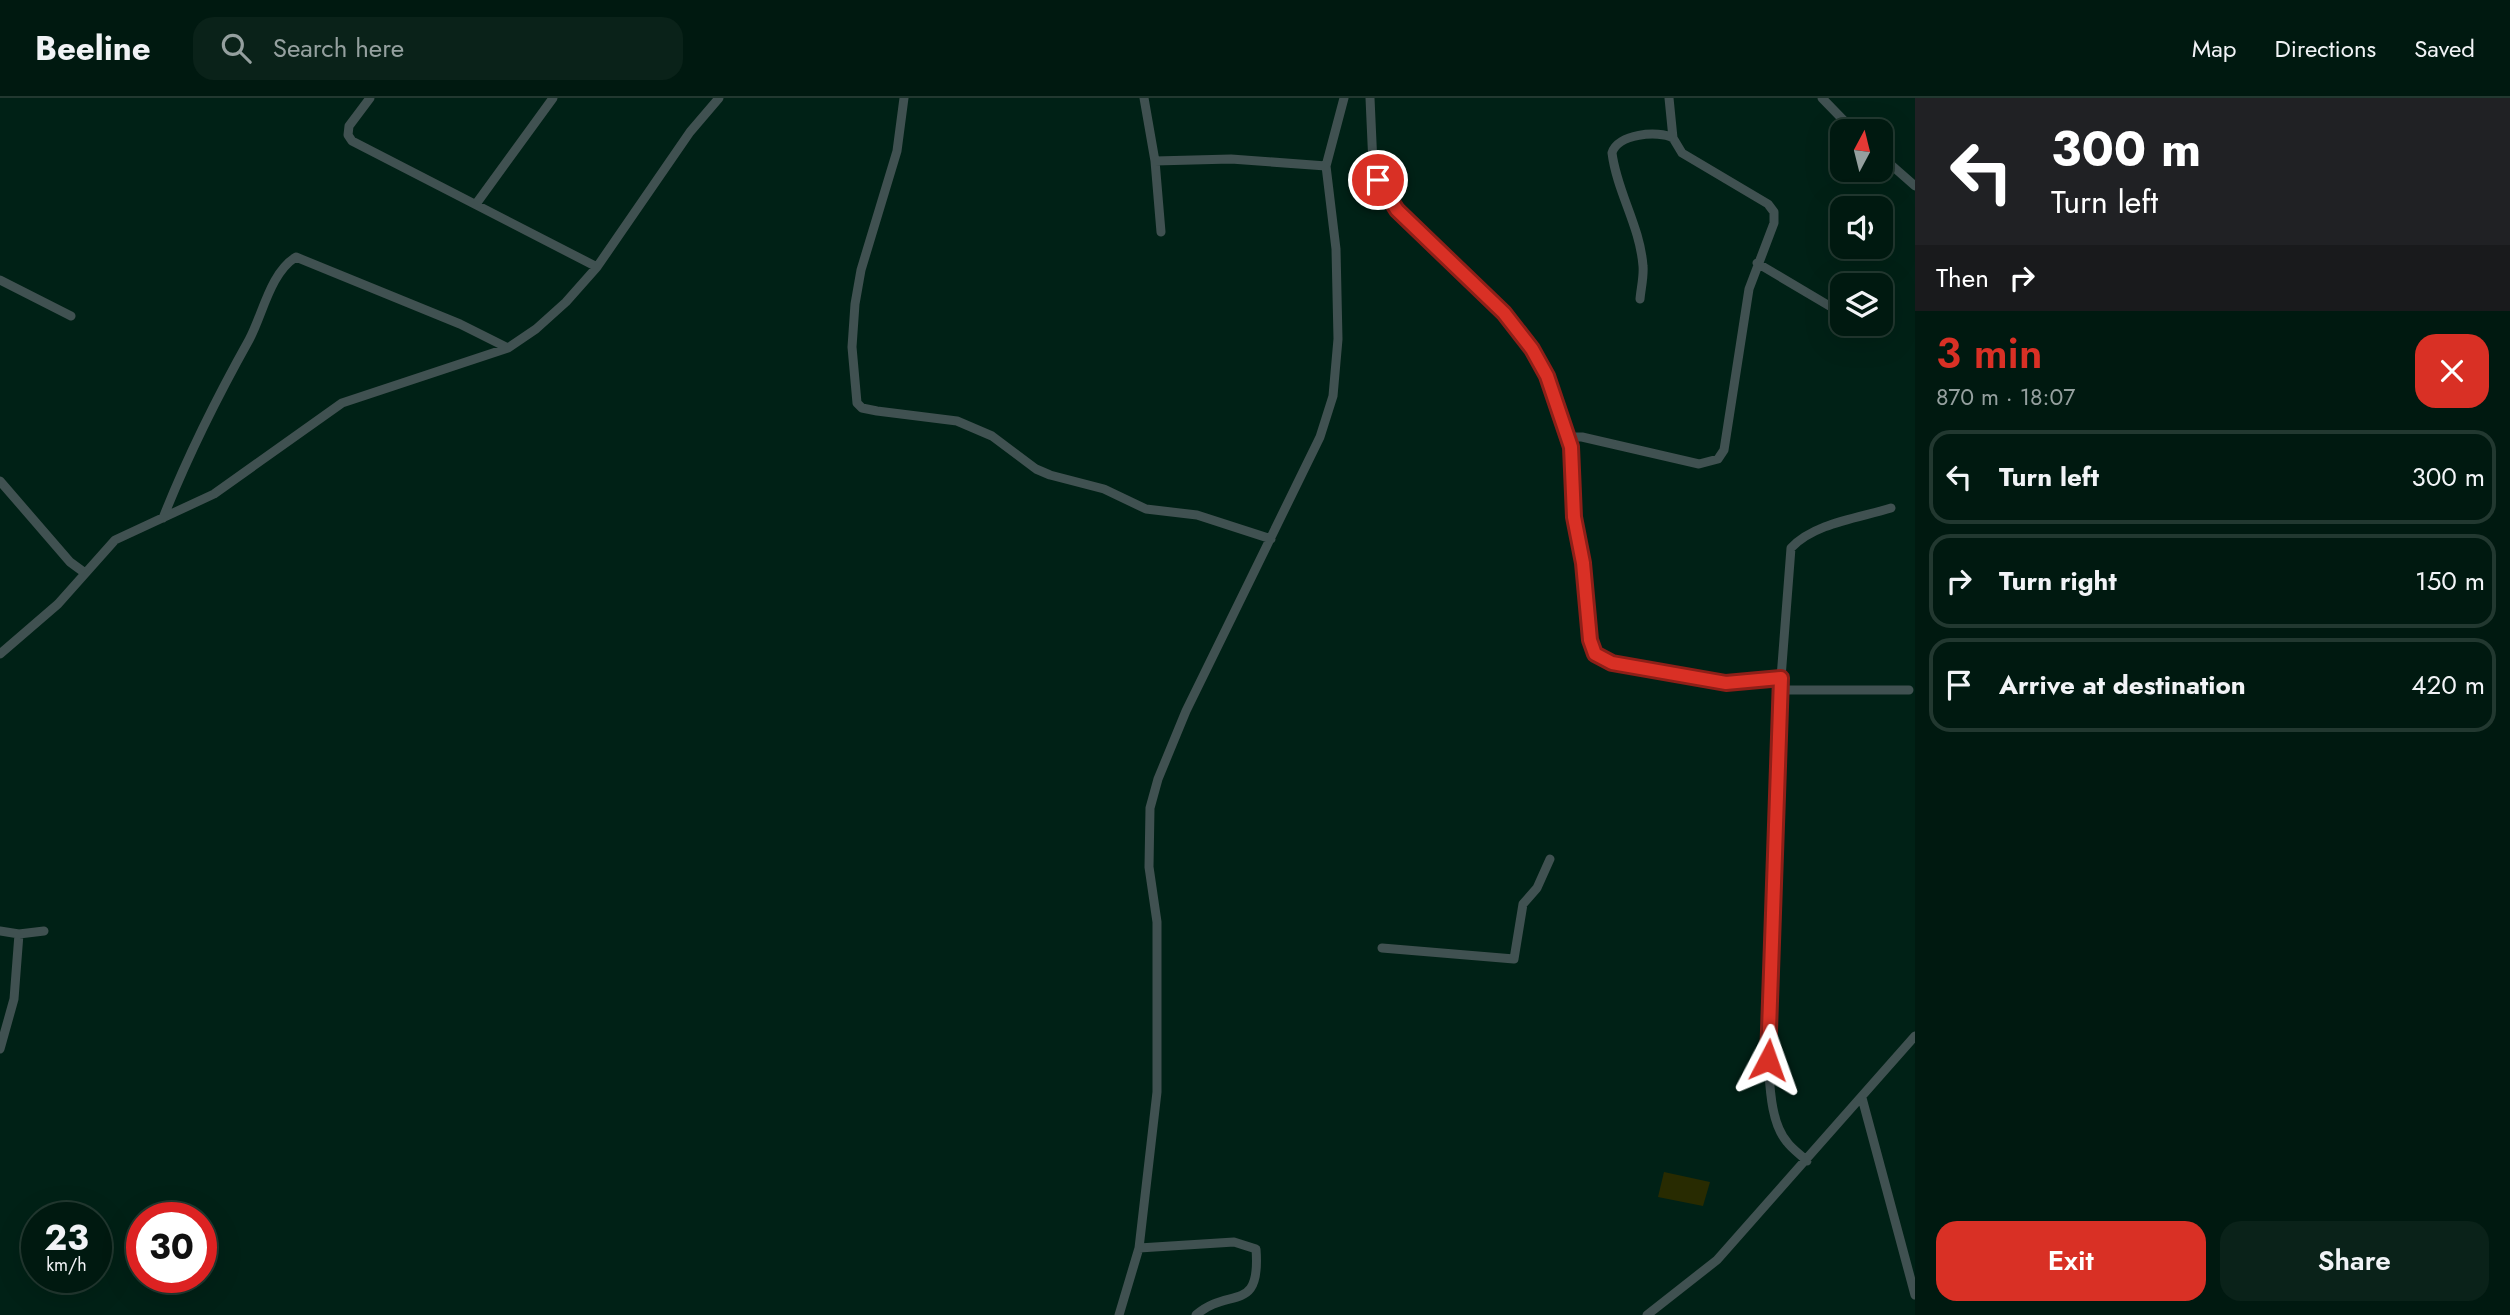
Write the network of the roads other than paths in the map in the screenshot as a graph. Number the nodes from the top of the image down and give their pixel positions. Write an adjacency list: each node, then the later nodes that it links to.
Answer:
1 (370, 98): 16 (street)
2 (552, 98): 16 (street)
3 (719, 98): 19 (street)
4 (904, 98): 29 (street)
5 (1144, 98): 12 (street)
6 (1344, 98): 13 (street)
7 (1370, 98): 25 (street)
8 (1669, 98): 11 (street)
9 (1822, 98): 10 (street)
10 (1842, 119)
11 (1673, 138): 18 (street); 21 (street)
12 (1155, 160): 13 (street); 17 (street)
13 (1326, 166): 29 (street)
14 (1894, 167): 15 (street)
15 (1915, 186)
16 (476, 204): 19 (street)
17 (1161, 232)
18 (1757, 263): 22 (street); 25 (street)
19 (597, 267): 24 (street)
20 (0, 280): 23 (street)
21 (1640, 299)
22 (1830, 306)
23 (71, 316)
24 (508, 348): 28 (street); 28 (street)
25 (1567, 438): 32 (street)
26 (0, 481): 30 (street)
27 (1891, 508): 32 (street)
28 (163, 518): 30 (street)
29 (1271, 539): 44 (street)
30 (85, 573): 31 (street)
31 (0, 654)
32 (1781, 678): 33 (street)
33 (1780, 690): 34 (street); 43 (street)
34 (1909, 690)
35 (1550, 859): 39 (street)
36 (0, 931): 38 (street)
37 (44, 931): 38 (street)
38 (19, 934): 41 (street)
39 (1382, 948)
40 (1915, 1036): 42 (street)
41 (0, 1049)
42 (1862, 1098): 43 (street); 45 (street)
43 (1807, 1161): 48 (street)
44 (1139, 1248): 46 (street); 47 (street)
45 (1915, 1294)
46 (1119, 1315)
47 (1196, 1315)
48 (1647, 1315)

